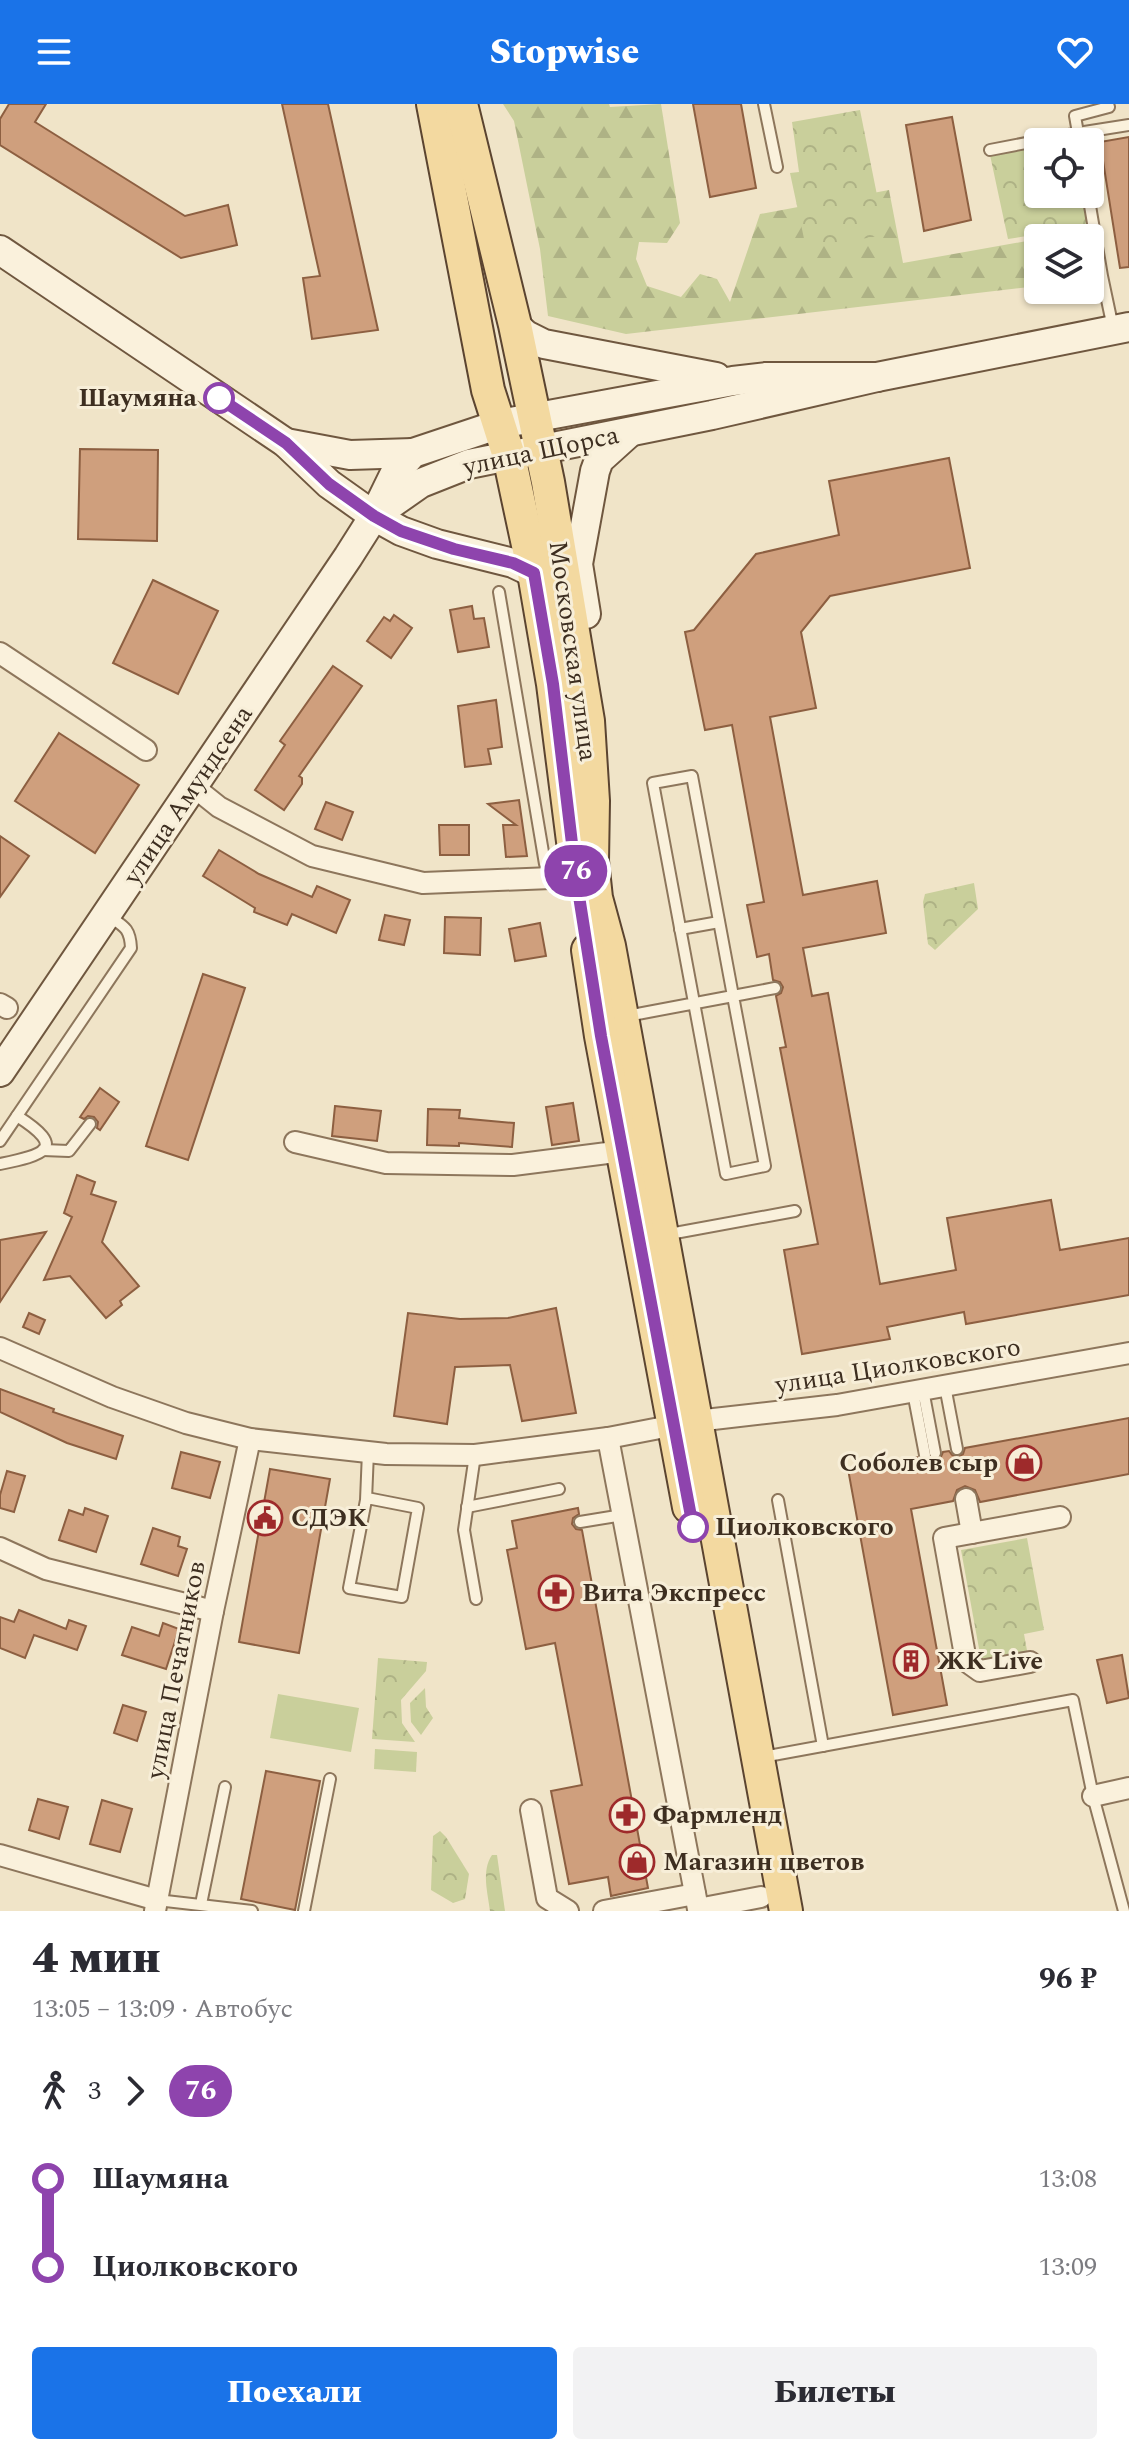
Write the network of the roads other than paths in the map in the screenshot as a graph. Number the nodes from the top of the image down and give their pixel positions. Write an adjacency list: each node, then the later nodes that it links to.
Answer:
1 (433, 104): 18 (main road, Московская улица)
2 (461, 104): 13 (main road, Московская улица)
3 (764, 104): 10 (lane)
4 (1108, 104): 6 (lane)
5 (1129, 125): 7 (lane)
6 (1077, 128)
7 (1104, 131)
8 (1024, 145): 9 (lane)
9 (990, 150)
10 (777, 167)
11 (1090, 208): 14 (lane)
12 (0, 250): 20 (main road)
13 (515, 325): 16 (main road); 17 (main road, Московская улица)
14 (1121, 329): 15 (main road, улица Щорса)
15 (877, 377): 16 (main road, улица Щорса); 19 (main road, улица Щорса)
16 (733, 381): 17 (main road, улица Щорса)
17 (535, 416): 18 (main road, улица Щорса); 21 (main road, Московская улица)
18 (500, 424): 22 (main road, улица Щорса); 23 (main road, Московская улица)
19 (630, 431): 21 (main road, улица Щорса); 28 (main road)
20 (286, 443): 22 (main road, улица Щорса); 24 (main road)
21 (542, 449): 23 (main road, улица Щорса); 28 (main road, Московская улица)
22 (413, 453): 24 (main road)
23 (509, 456): 24 (main road, улица Щорса); 25 (main road, Московская улица)
24 (374, 516): 25 (main road); 30 (main road, улица Амундсена)
25 (534, 573): 32 (main road, Московская улица)
26 (499, 592): 31 (lane)
27 (0, 653): 29 (street)
28 (588, 721): 39 (main road, Московская улица)
29 (146, 750)
30 (194, 787): 32 (street); 33 (main road, улица Амундсена)
31 (545, 864)
32 (576, 877): 46 (main road, Московская улица)
33 (107, 915): 40 (main road, улица Амундсена); 41 (lane)
34 (719, 922): 35 (lane); 35 (lane); 37 (lane)
35 (680, 929): 38 (lane)
36 (775, 988): 37 (lane)
37 (733, 996): 38 (lane); 38 (lane)
38 (694, 1004): 39 (lane)
39 (621, 1017): 49 (main road, Московская улица)
40 (0, 1072)
41 (17, 1116): 43 (lane); 45 (lane)
42 (90, 1124): 45 (lane)
43 (0, 1141)
44 (295, 1142): 46 (street)
45 (43, 1150): 47 (lane)
46 (623, 1151): 54 (main road, Московская улица)
47 (0, 1164)
48 (795, 1211): 49 (lane)
49 (662, 1236): 54 (main road, Московская улица)
50 (0, 1348): 56 (street, улица Циолковского)
51 (1129, 1353): 52 (street, улица Циолковского)
52 (945, 1386): 53 (street, улица Циолковского); 57 (lane)
53 (918, 1391): 54 (street, улица Циолковского); 59 (lane)
54 (685, 1423): 55 (street, улица Циолковского); 75 (main road, Московская улица); 86 (main road, Московская улица)
55 (608, 1438): 60 (street, улица Циолковского); 66 (street)
56 (250, 1439): 58 (street, улица Циолковского); 72 (street, улица Печатников)
57 (957, 1449)
58 (368, 1452): 60 (street, улица Циолковского); 62 (lane)
59 (930, 1454)
60 (475, 1455): 65 (lane)
61 (559, 1489): 65 (lane)
62 (367, 1498): 62 (lane)
63 (966, 1499): 69 (street)
64 (778, 1500): 74 (lane)
65 (467, 1507): 71 (lane)
66 (623, 1515): 68 (lane); 82 (street)
67 (1060, 1517): 69 (street)
68 (580, 1522)
69 (972, 1533): 73 (street)
70 (0, 1548): 72 (street)
71 (476, 1599)
72 (213, 1611): 84 (street, улица Печатников)
73 (1030, 1662)
74 (823, 1746): 75 (lane); 79 (lane)
75 (758, 1757): 86 (main road, Московская улица)
76 (330, 1779): 88 (lane)
77 (225, 1787): 83 (lane)
78 (1129, 1788): 79 (street)
79 (1093, 1796): 91 (lane)
80 (531, 1810): 89 (street)
81 (0, 1855): 84 (street)
82 (695, 1894): 85 (street); 86 (street)
83 (201, 1904): 84 (lane); 87 (lane)
84 (156, 1906)
85 (651, 1906): 90 (street)
86 (771, 1906)
87 (252, 1911)
88 (304, 1911)
89 (568, 1911)
90 (604, 1911)
91 (1124, 1911)

